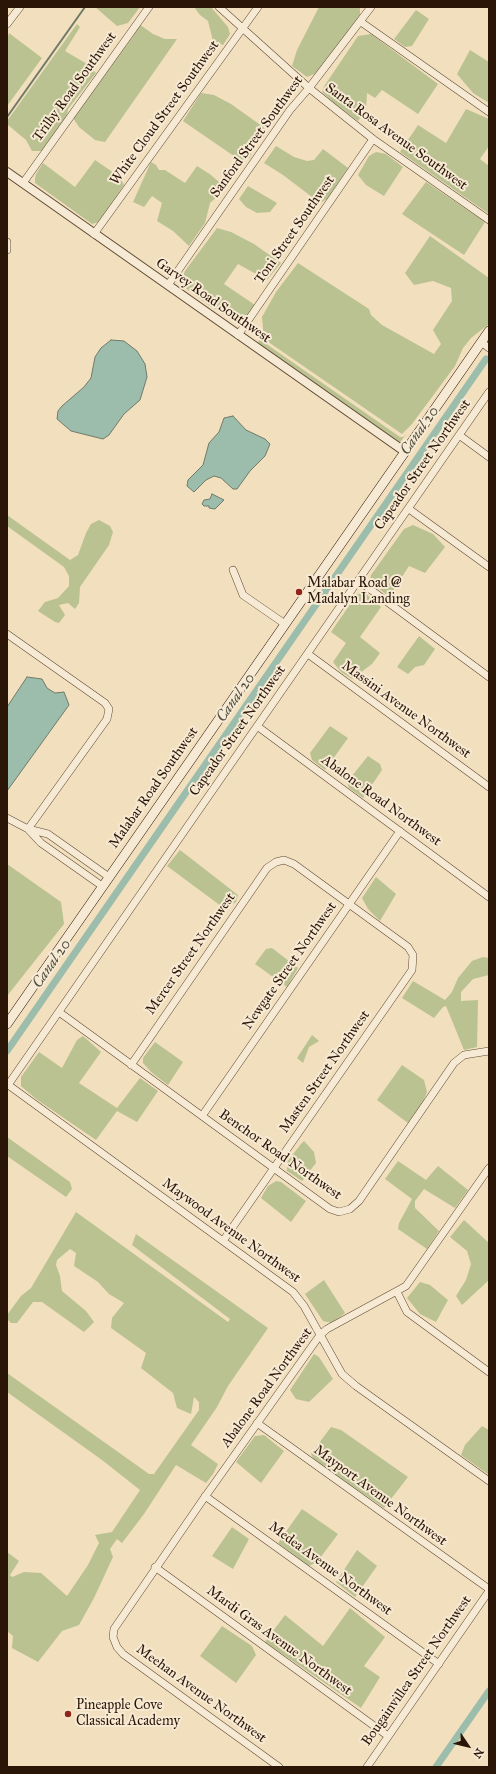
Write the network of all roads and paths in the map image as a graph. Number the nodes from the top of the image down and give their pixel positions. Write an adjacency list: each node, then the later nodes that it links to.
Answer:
1 (20, 7): 7 (street)
2 (149, 7): 13 (street, Trilby Road Southwest)
3 (219, 7): 8 (street, Santa Rosa Avenue Southwest)
4 (258, 7): 8 (street, White Cloud Street Southwest)
5 (371, 7): 6 (street, Sanford Street Southwest)
6 (361, 22): 9 (street, Sanford Street Southwest); 10 (street)
7 (7, 24)
8 (242, 28): 9 (street, Santa Rosa Avenue Southwest); 15 (street, White Cloud Street Southwest)
9 (309, 88): 11 (street, Santa Rosa Avenue Southwest); 16 (street, Sanford Street Southwest)
10 (489, 112)
11 (373, 139): 14 (street, Santa Rosa Avenue Southwest); 18 (street, Toni Street Southwest)
12 (7, 172): 13 (street, Garvey Road Southwest)
13 (23, 183): 15 (street, Garvey Road Southwest)
14 (489, 220)
15 (94, 234): 16 (street, Garvey Road Southwest)
16 (168, 285): 18 (street, Garvey Road Southwest)
17 (489, 331): 19 (main road, Malabar Road Southwest)
18 (238, 335): 22 (street, Garvey Road Southwest)
19 (485, 345): 22 (main road, Malabar Road Southwest)
20 (489, 392): 21 (street, Capeador Street Northwest)
21 (459, 435): 23 (street); 24 (street, Capeador Street Northwest)
22 (404, 451): 28 (main road, Malabar Road Southwest)
23 (489, 457)
24 (409, 509): 25 (street); 27 (street, Capeador Street Northwest)
25 (489, 567)
26 (233, 570): 28 (street)
27 (359, 581): 30 (street, Capeador Street Northwest); 31 (street)
28 (284, 624): 37 (main road, Malabar Road Southwest)
29 (7, 634): 35 (street)
30 (308, 654): 32 (street, Capeador Street Northwest); 33 (street, Massini Avenue Northwest)
31 (489, 677)
32 (257, 726): 36 (street, Abalone Road Northwest); 41 (street, Capeador Street Northwest)
33 (489, 787)
34 (7, 818): 35 (street)
35 (28, 829): 37 (street); 38 (street)
36 (400, 831): 39 (street, Abalone Road Northwest); 40 (street, Newgate Street Northwest)
37 (109, 877): 38 (main road, Malabar Road Southwest)
38 (102, 886): 42 (main road, Malabar Road Southwest)
39 (489, 897)
40 (349, 904): 44 (street, Mercer Street Northwest); 46 (street, Newgate Street Northwest); 47 (street, Masten Street Northwest)
41 (59, 1012): 44 (street, Benchor Road Northwest); 45 (street, Capeador Street Northwest)
42 (7, 1024)
43 (489, 1051): 47 (street, Benchor Road Northwest)
44 (131, 1065): 46 (street, Benchor Road Northwest)
45 (8, 1084): 49 (street, Maywood Avenue Northwest)
46 (202, 1116): 47 (street, Benchor Road Northwest)
47 (274, 1168): 49 (street, Masten Street Northwest)
48 (489, 1168): 50 (street, Abalone Road Northwest)
49 (223, 1241): 51 (street, Maywood Avenue Northwest)
50 (397, 1292): 51 (street, Abalone Road Northwest); 52 (street)
51 (320, 1335): 53 (street, Abalone Road Northwest); 54 (street, Maywood Avenue Northwest)
52 (489, 1372)
53 (256, 1423): 55 (street, Abalone Road Northwest); 57 (street, Mayport Avenue Northwest)
54 (489, 1481)
55 (205, 1496): 56 (street, Abalone Road Northwest); 59 (street, Medea Avenue Northwest)
56 (155, 1567): 58 (street, Abalone Road Northwest); 60 (street, Mardi Gras Avenue Northwest)
57 (489, 1590): 59 (street, Bougainvillea Street Northwest)
58 (113, 1637): 61 (street, Meehan Avenue Northwest)
59 (439, 1664): 60 (street, Bougainvillea Street Northwest)
60 (388, 1736): 62 (street, Bougainvillea Street Northwest)
61 (279, 1767)
62 (367, 1767)

